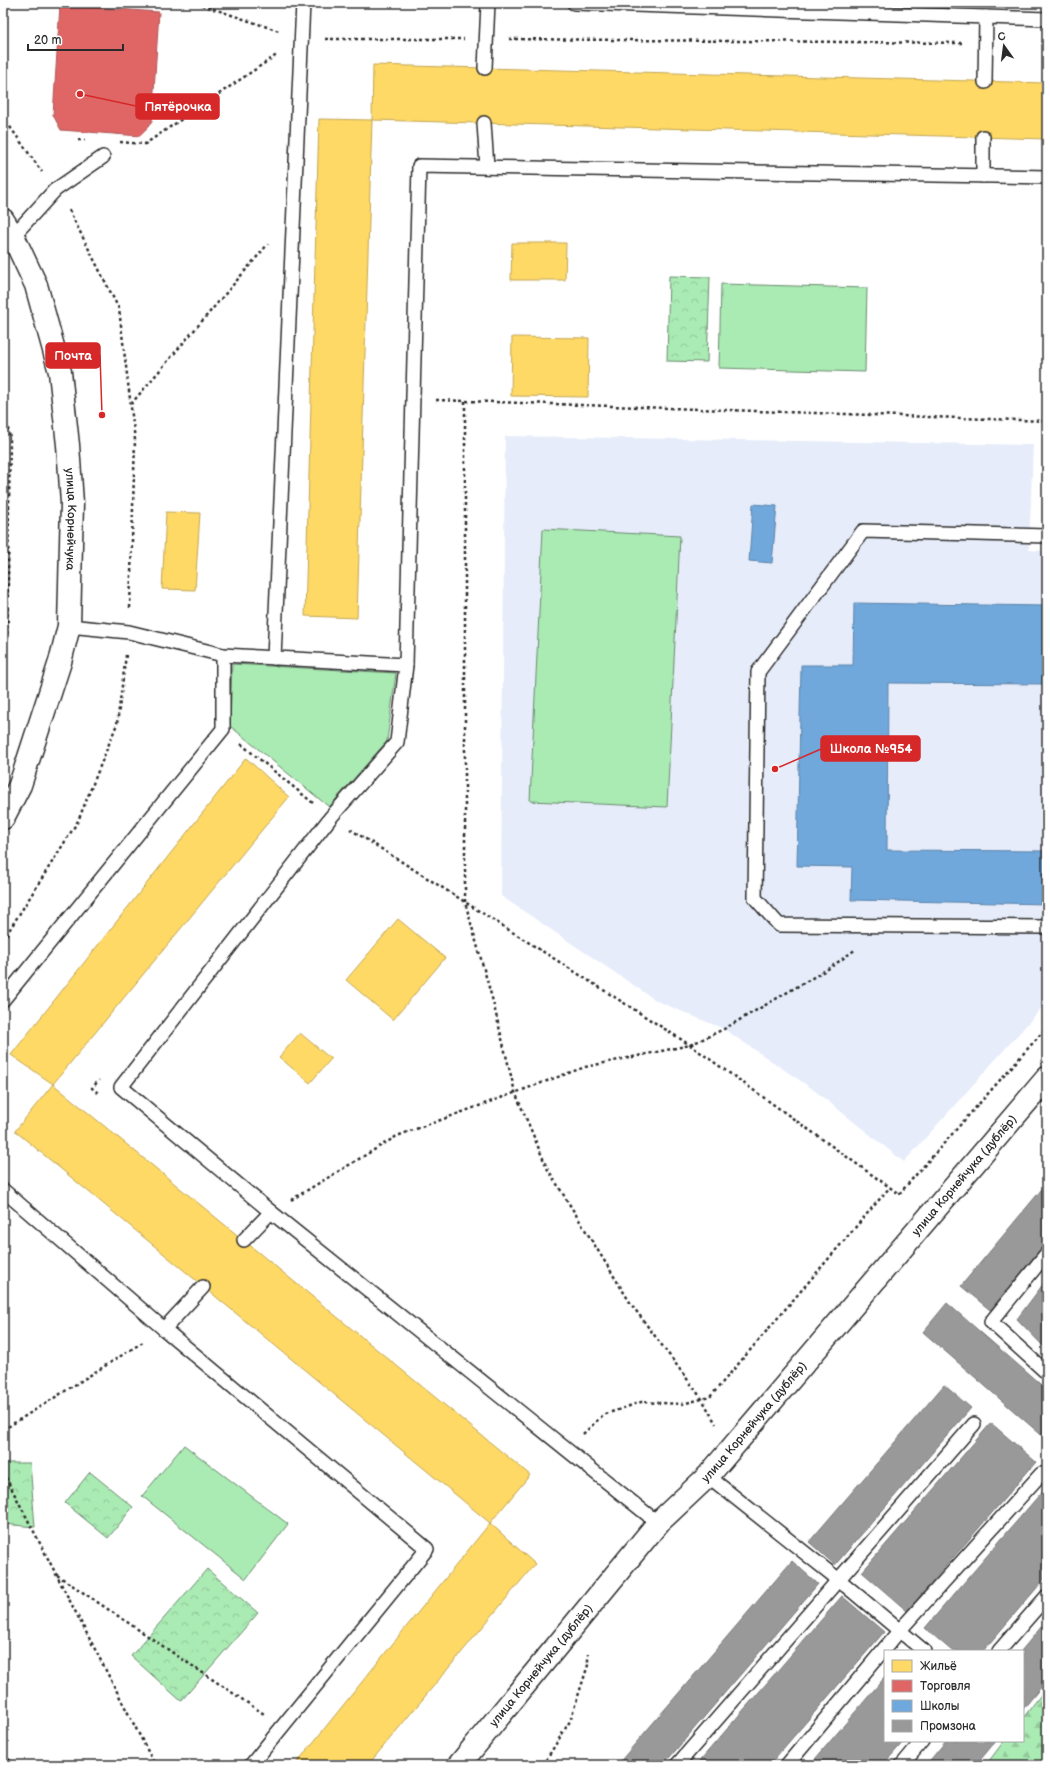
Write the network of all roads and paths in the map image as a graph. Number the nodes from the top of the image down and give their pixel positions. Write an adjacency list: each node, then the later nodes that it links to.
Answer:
1 (196, 3): 7 (path)
2 (303, 3): 7 (lane)
3 (488, 3): 8 (lane)
4 (574, 3): 5 (lane)
5 (986, 17): 6 (lane); 9 (lane)
6 (1047, 19)
7 (301, 38): 8 (path); 16 (path); 21 (lane)
8 (486, 39): 9 (path); 10 (lane)
9 (986, 43): 11 (lane)
10 (485, 68)
11 (985, 82)
12 (484, 123): 18 (lane)
13 (984, 137): 19 (lane)
14 (78, 140): 15 (path)
15 (86, 140)
16 (115, 142)
17 (103, 157): 22 (lane)
18 (487, 167): 19 (lane); 23 (lane)
19 (983, 176): 20 (lane)
20 (1047, 177)
21 (294, 214): 26 (path); 34 (lane)
22 (8, 228): 31 (street, улица Корнейчука)
23 (413, 399): 24 (path); 35 (lane)
24 (465, 401): 27 (path); 41 (path)
25 (3, 404): 29 (path)
26 (131, 404)
27 (1047, 421)
28 (3, 436): 29 (path)
29 (10, 438): 32 (path)
30 (1047, 536): 42 (lane)
31 (69, 626): 33 (lane); 40 (street, улица Корнейчука)
32 (3, 650)
33 (223, 655): 34 (lane); 36 (lane)
34 (274, 658): 35 (lane)
35 (406, 666): 39 (lane)
36 (222, 729): 37 (path); 44 (lane)
37 (313, 803): 38 (path); 39 (path)
38 (309, 810)
39 (331, 817): 41 (path); 53 (lane)
40 (3, 818)
41 (465, 902): 46 (path); 49 (path)
42 (890, 926): 43 (lane); 46 (path)
43 (1047, 927)
44 (3, 1000)
45 (1047, 1026): 51 (path)
46 (690, 1045): 49 (path); 51 (path)
47 (1047, 1078): 62 (street, улица Корнейчука (дублёр))
48 (99, 1079): 50 (path)
49 (515, 1092): 53 (path); 59 (path)
50 (104, 1098)
51 (890, 1187): 59 (path)
52 (3, 1190): 57 (lane)
53 (271, 1212): 54 (lane); 63 (lane)
54 (244, 1240)
55 (1047, 1253): 58 (lane)
56 (203, 1287): 57 (lane)
57 (164, 1329): 61 (path); 75 (lane)
58 (1047, 1373)
59 (702, 1399): 62 (path); 63 (path)
60 (974, 1424): 69 (lane)
61 (3, 1430)
62 (730, 1449): 66 (street, улица Корнейчука (дублёр))
63 (567, 1450): 67 (lane)
64 (3, 1472): 68 (path)
65 (1041, 1474): 72 (lane)
66 (708, 1476): 67 (street, улица Корнейчука (дублёр)); 69 (lane)
67 (658, 1523): 71 (street, улица Корнейчука (дублёр))
68 (57, 1575): 75 (path); 77 (path)
69 (839, 1580): 72 (lane); 81 (lane)
70 (1047, 1596): 74 (lane)
71 (584, 1614): 79 (street, улица Корнейчука (дублёр)); 80 (path)
72 (900, 1630): 73 (lane); 82 (lane)
73 (923, 1650)
74 (1000, 1650)
75 (282, 1727): 78 (lane)
76 (921, 1742): 83 (lane)
77 (155, 1765)
78 (251, 1765)
79 (459, 1765)
80 (543, 1765)
81 (678, 1765)
82 (787, 1765)
83 (902, 1765)

